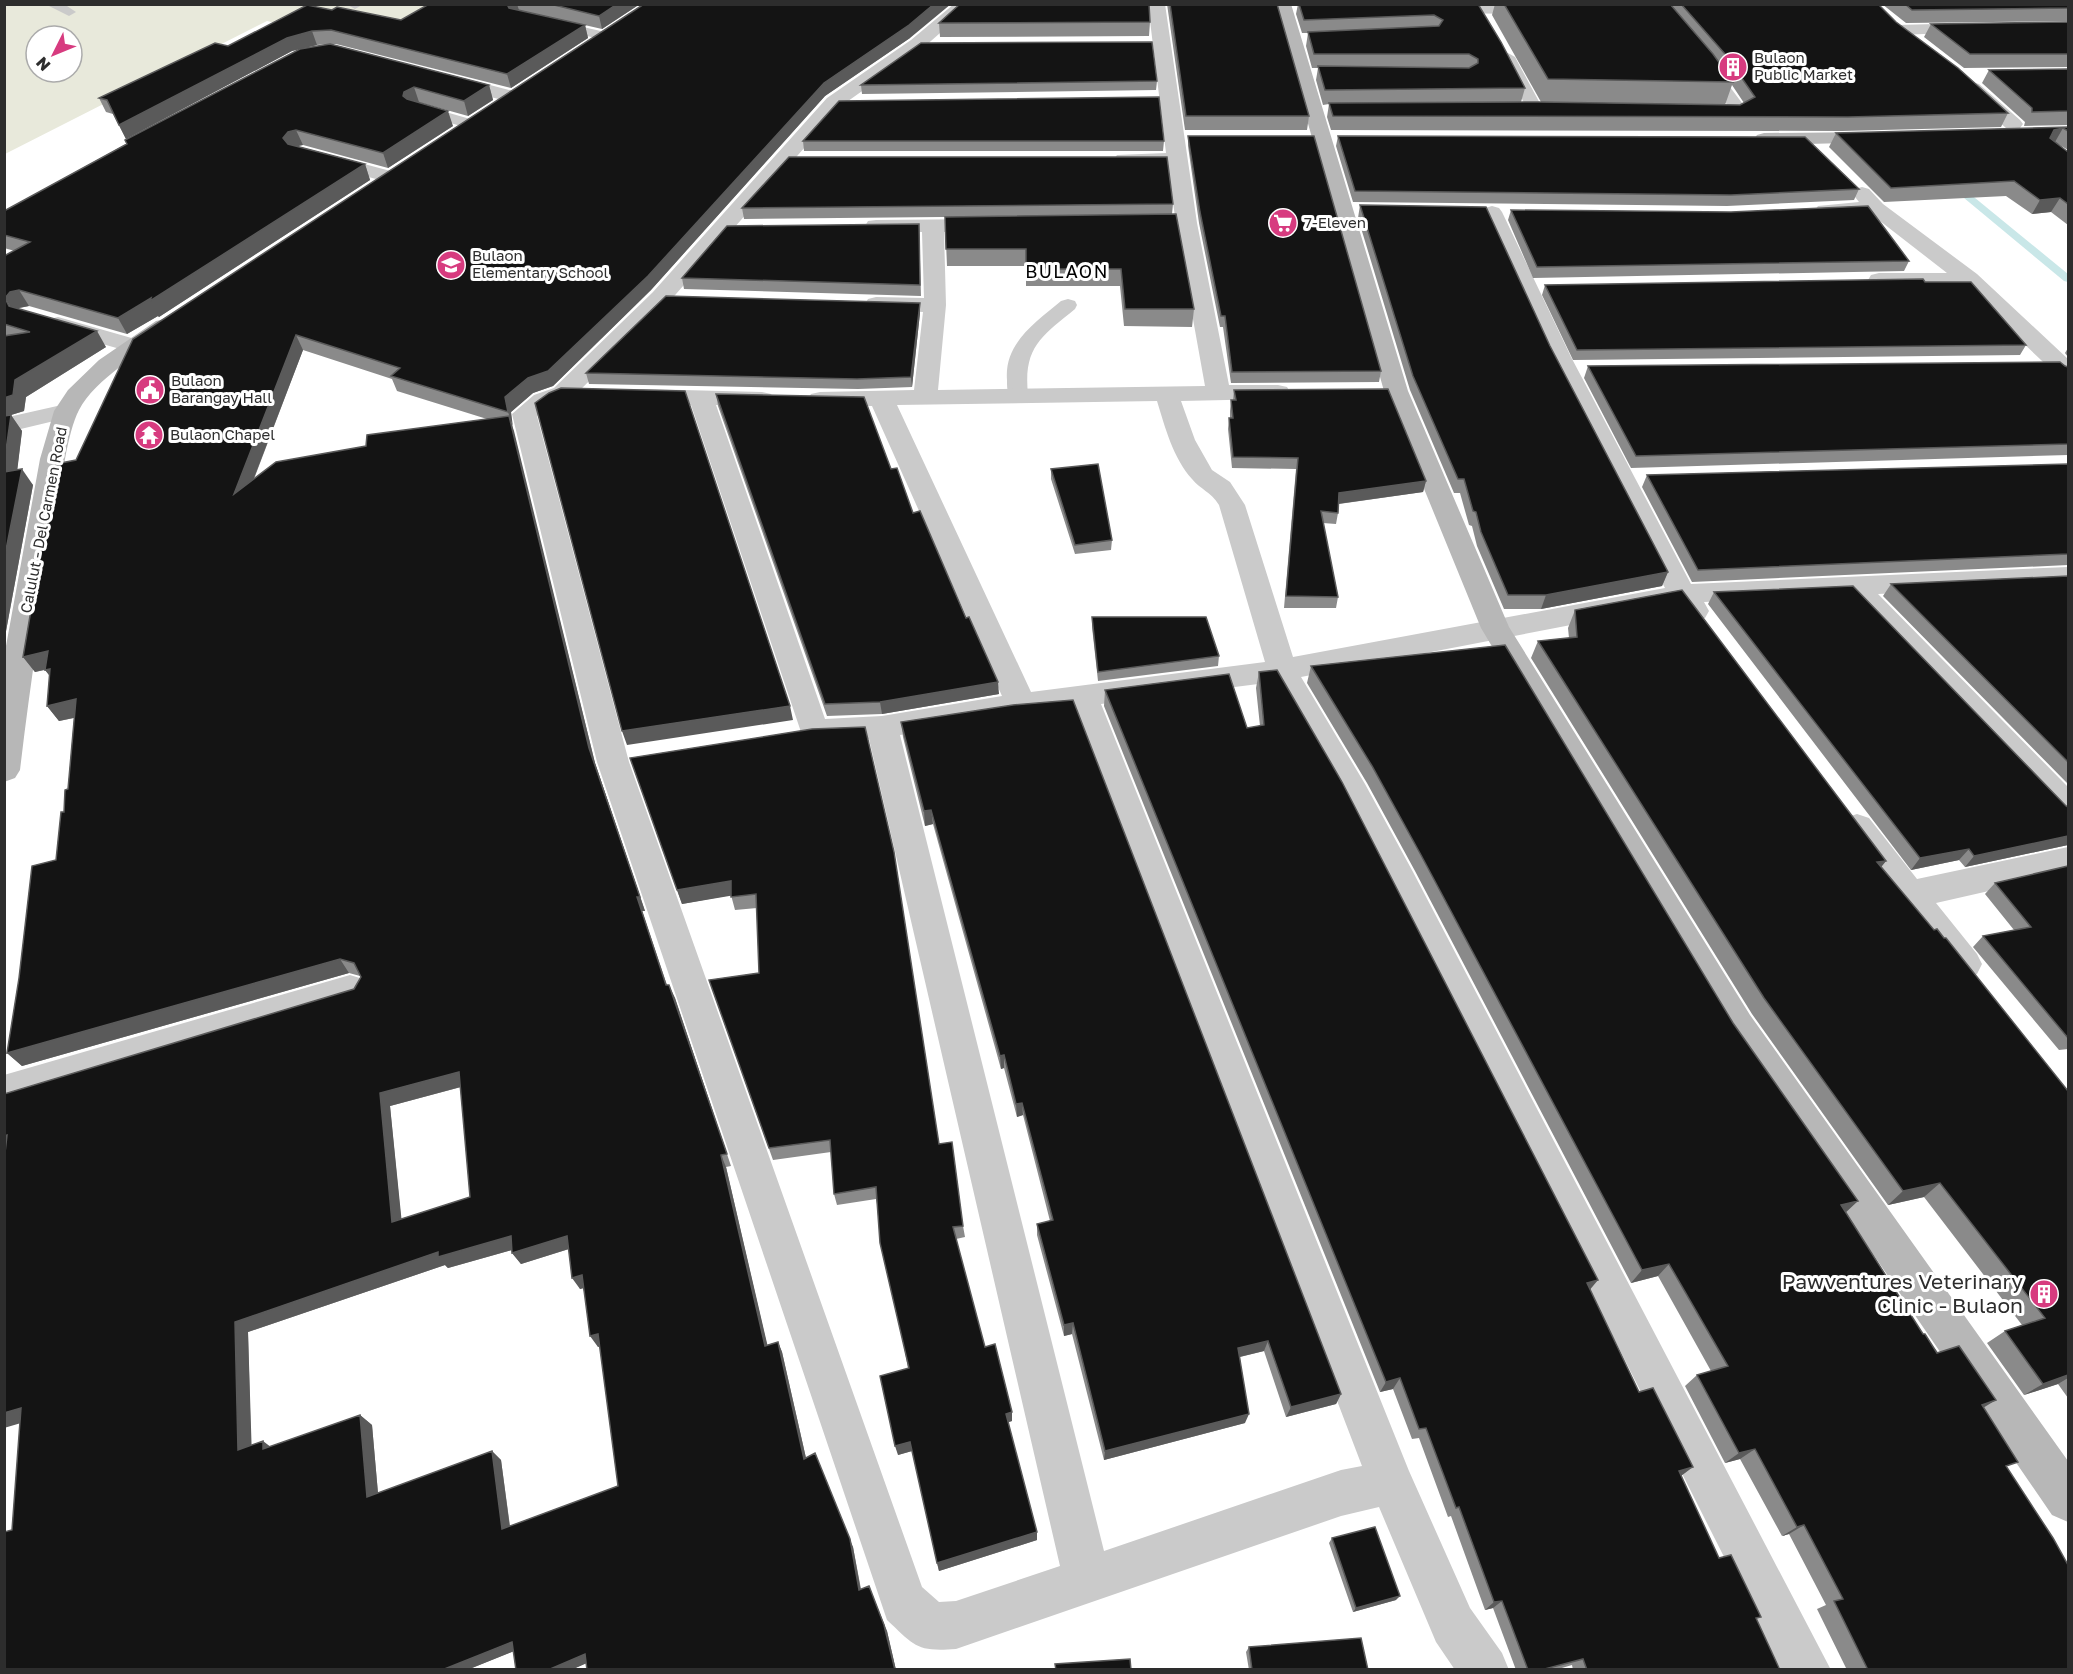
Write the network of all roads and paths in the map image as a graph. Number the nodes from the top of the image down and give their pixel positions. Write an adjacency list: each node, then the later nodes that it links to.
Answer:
1 (52, 4): 8 (lane)
2 (965, 4): 24 (street)
3 (1156, 4): 22 (street)
4 (1287, 7): 31 (street)
5 (1433, 9): 6 (lane)
6 (1479, 10): 7 (lane); 11 (lane)
7 (1548, 10)
8 (69, 12)
9 (1883, 17): 14 (street)
10 (539, 21): 13 (lane)
11 (1490, 28)
12 (1988, 28): 14 (street)
13 (619, 30): 17 (street)
14 (1898, 30): 16 (street)
15 (1501, 46): 25 (lane)
16 (1924, 50)
17 (581, 55)
18 (1698, 56): 27 (lane)
19 (1981, 76): 29 (street)
20 (435, 77): 28 (street)
21 (1147, 98): 22 (street)
22 (1170, 98): 37 (street)
23 (868, 101): 24 (street)
24 (834, 102): 61 (street)
25 (1514, 109)
26 (418, 110): 28 (lane)
27 (1692, 111)
28 (471, 124): 36 (street)
29 (2035, 133)
30 (1197, 138): 37 (street)
31 (1311, 138): 32 (street); 72 (street)
32 (1346, 138)
33 (1898, 138): 35 (street)
34 (1747, 139): 35 (street)
35 (1807, 139): 41 (street)
36 (446, 141)
37 (1175, 148): 39 (street); 44 (street)
38 (302, 153): 40 (street)
39 (1104, 159)
40 (362, 196)
41 (1876, 208): 42 (street); 49 (street)
42 (1807, 211)
43 (1493, 212): 71 (street)
44 (1186, 223): 45 (street); 59 (street)
45 (1117, 224)
46 (1014, 225): 47 (street)
47 (933, 226): 48 (street); 52 (street)
48 (851, 227)
49 (1969, 279): 50 (street); 58 (street)
50 (1864, 281)
51 (852, 303): 52 (street)
52 (935, 305): 65 (street)
53 (1068, 305): 62 (lane)
54 (183, 313): 56 (street, Calulut - Del Carmen Road)
55 (39, 318): 56 (street)
56 (134, 346): 67 (street, Calulut - Del Carmen Road)
57 (2024, 365): 58 (street)
58 (2064, 368)
59 (1218, 392): 60 (street); 63 (street)
60 (1301, 392)
61 (563, 393): 64 (street); 89 (street)
62 (1018, 394): 63 (street); 65 (street)
63 (1167, 395): 74 (street)
64 (701, 398): 66 (street); 78 (street)
65 (925, 398): 66 (street)
66 (882, 400): 76 (street)
67 (66, 411): 68 (street); 77 (street, Calulut - Del Carmen Road)
68 (4, 426)
69 (2062, 581): 70 (street)
70 (1853, 585): 71 (street); 81 (street)
71 (1682, 594): 72 (street); 73 (street)
72 (1495, 628): 74 (street); 88 (street)
73 (1711, 632)
74 (1281, 670): 75 (street); 91 (street)
75 (1083, 697): 76 (street); 87 (street)
76 (1021, 704): 78 (street)
77 (9, 716): 79 (street, Calulut - Del Carmen Road)
78 (882, 727): 89 (street)
79 (4, 771)
80 (1837, 801): 83 (street)
81 (2068, 807)
82 (2068, 860): 83 (street)
83 (1908, 895): 84 (street)
84 (1981, 985)
85 (350, 990): 86 (street)
86 (4, 1092)
87 (1391, 1482): 89 (street); 90 (street)
88 (2068, 1499)
89 (1087, 1580)
90 (1485, 1670)
91 (1807, 1670)

